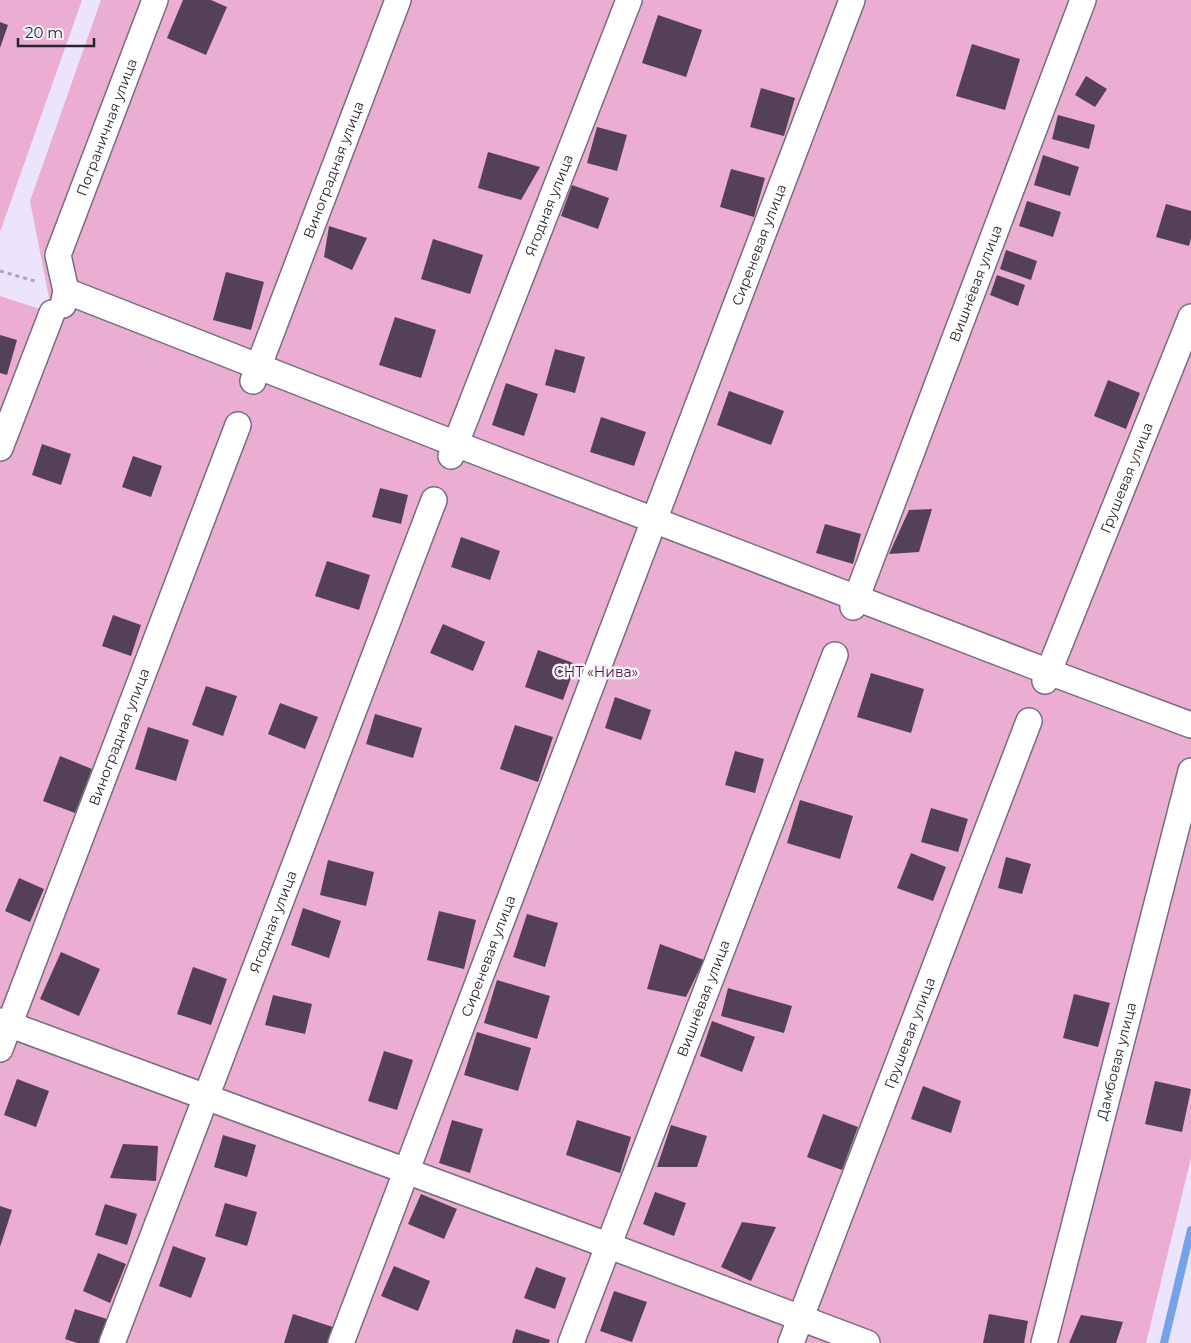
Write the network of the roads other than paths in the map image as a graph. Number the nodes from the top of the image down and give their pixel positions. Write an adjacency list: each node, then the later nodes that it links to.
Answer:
1 (155, 0): 6 (street, Пограничная улица)
2 (398, 0): 8 (street, Виноградная улица)
3 (629, 0): 11 (street, Ягодная улица)
4 (852, 0): 13 (street, Сиреневая улица)
5 (1083, 0): 14 (street, Вишнёвая улица)
6 (60, 303): 8 (street); 10 (street)
7 (1191, 317): 16 (street, Грушевая улица)
8 (256, 374): 11 (street)
9 (238, 424): 20 (street, Виноградная улица)
10 (0, 448)
11 (453, 450): 13 (street)
12 (434, 500): 22 (street, Ягодная улица)
13 (654, 520): 14 (street); 23 (street, Сиреневая улица)
14 (855, 602): 16 (street)
15 (835, 655): 24 (street, Вишнёвая улица)
16 (1047, 676): 18 (street)
17 (1029, 721): 25 (street, Грушевая улица)
18 (1191, 725)
19 (1190, 775): 31 (street, Дамбовая улица)
20 (5, 1022): 21 (street, Виноградная улица); 22 (street)
21 (0, 1049)
22 (205, 1097): 23 (street); 26 (street, Ягодная улица)
23 (406, 1171): 24 (street); 27 (street, Сиреневая улица)
24 (607, 1245): 25 (street); 28 (street, Вишнёвая улица)
25 (801, 1318): 29 (street, Грушевая улица); 30 (street)
26 (112, 1343)
27 (341, 1343)
28 (571, 1343)
29 (791, 1343)
30 (867, 1343)
31 (1044, 1343)

